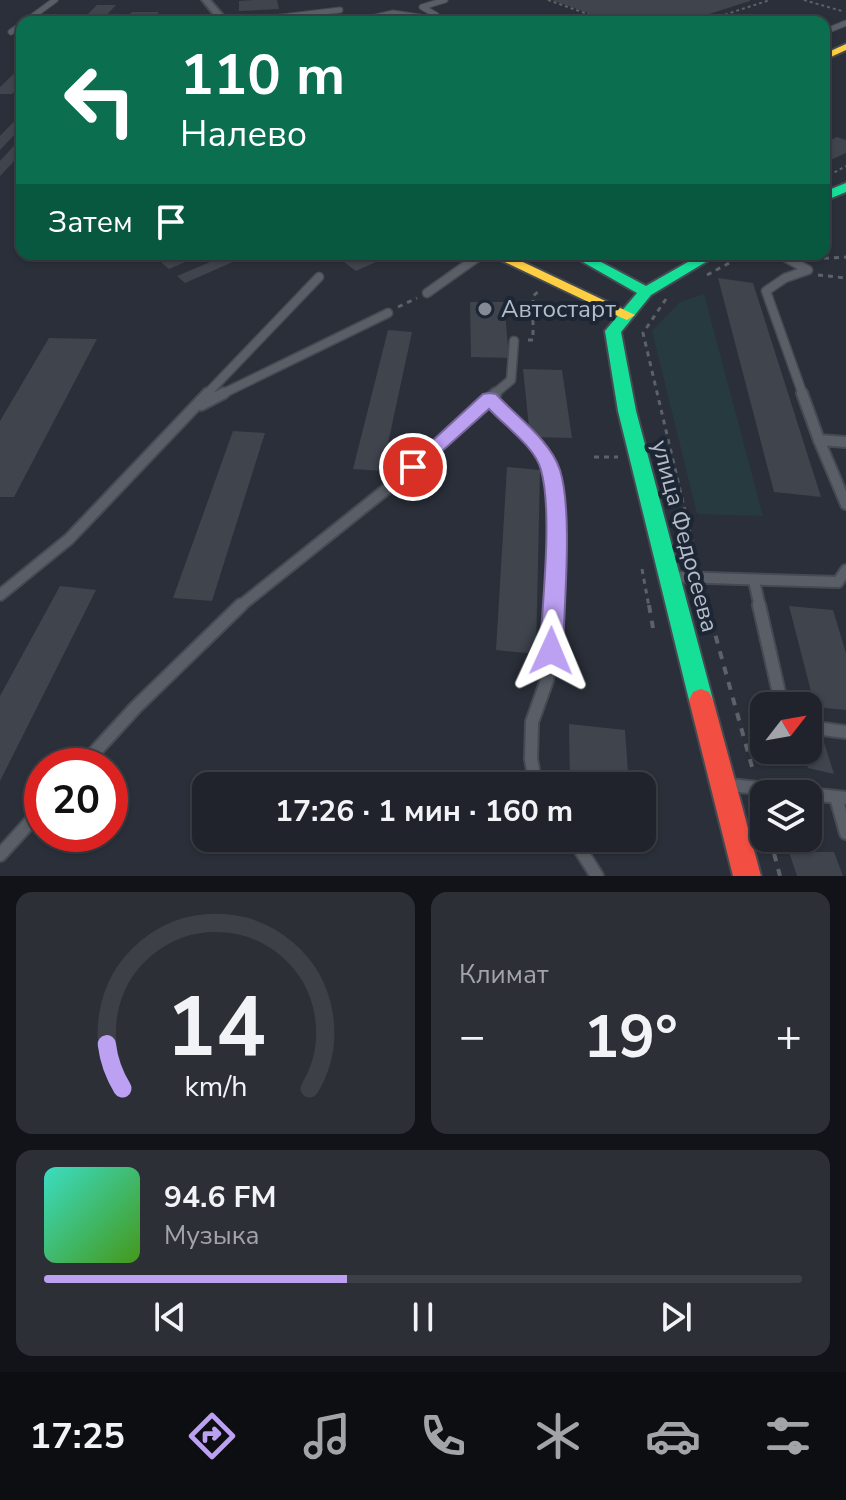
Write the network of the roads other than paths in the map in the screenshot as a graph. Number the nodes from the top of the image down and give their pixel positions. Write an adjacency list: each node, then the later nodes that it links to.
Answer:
1 (55, 0): 7 (lane)
2 (206, 0): 8 (street)
3 (445, 0): 4 (lane)
4 (422, 7): 6 (lane); 12 (lane)
5 (340, 10): 9 (lane)
6 (393, 13): 10 (lane); 11 (lane)
7 (33, 16)
8 (220, 16)
9 (290, 16)
10 (380, 16)
11 (413, 16)
12 (436, 16)
13 (16, 29): 14 (lane)
14 (11, 32)
15 (474, 260): 22 (lane)
16 (508, 260): 24 (street)
17 (587, 260): 21 (street)
18 (702, 260): 21 (street, улица Федосеева)
19 (790, 260): 28 (lane)
20 (319, 277): 27 (lane)
21 (646, 292): 24 (street, улица Федосеева)
22 (427, 293)
23 (388, 313): 27 (lane)
24 (627, 315): 32 (street, улица Федосеева)
25 (514, 341): 26 (lane)
26 (489, 399): 38 (lane); 39 (lane)
27 (194, 408): 34 (lane)
28 (819, 440): 29 (lane); 30 (lane)
29 (846, 442)
30 (846, 504)
31 (846, 570): 33 (lane)
32 (672, 577): 33 (lane); 40 (street, улица Федосеева)
33 (754, 581): 35 (lane)
34 (0, 595)
35 (779, 692)
36 (822, 729): 37 (lane)
37 (846, 732)
38 (98, 748)
39 (534, 772)
40 (724, 784): 41 (lane); 47 (street, улица Федосеева)
41 (841, 798): 43 (lane)
42 (24, 829): 45 (lane)
43 (846, 833)
44 (582, 852): 46 (lane)
45 (0, 855)
46 (597, 876)
47 (747, 876)

